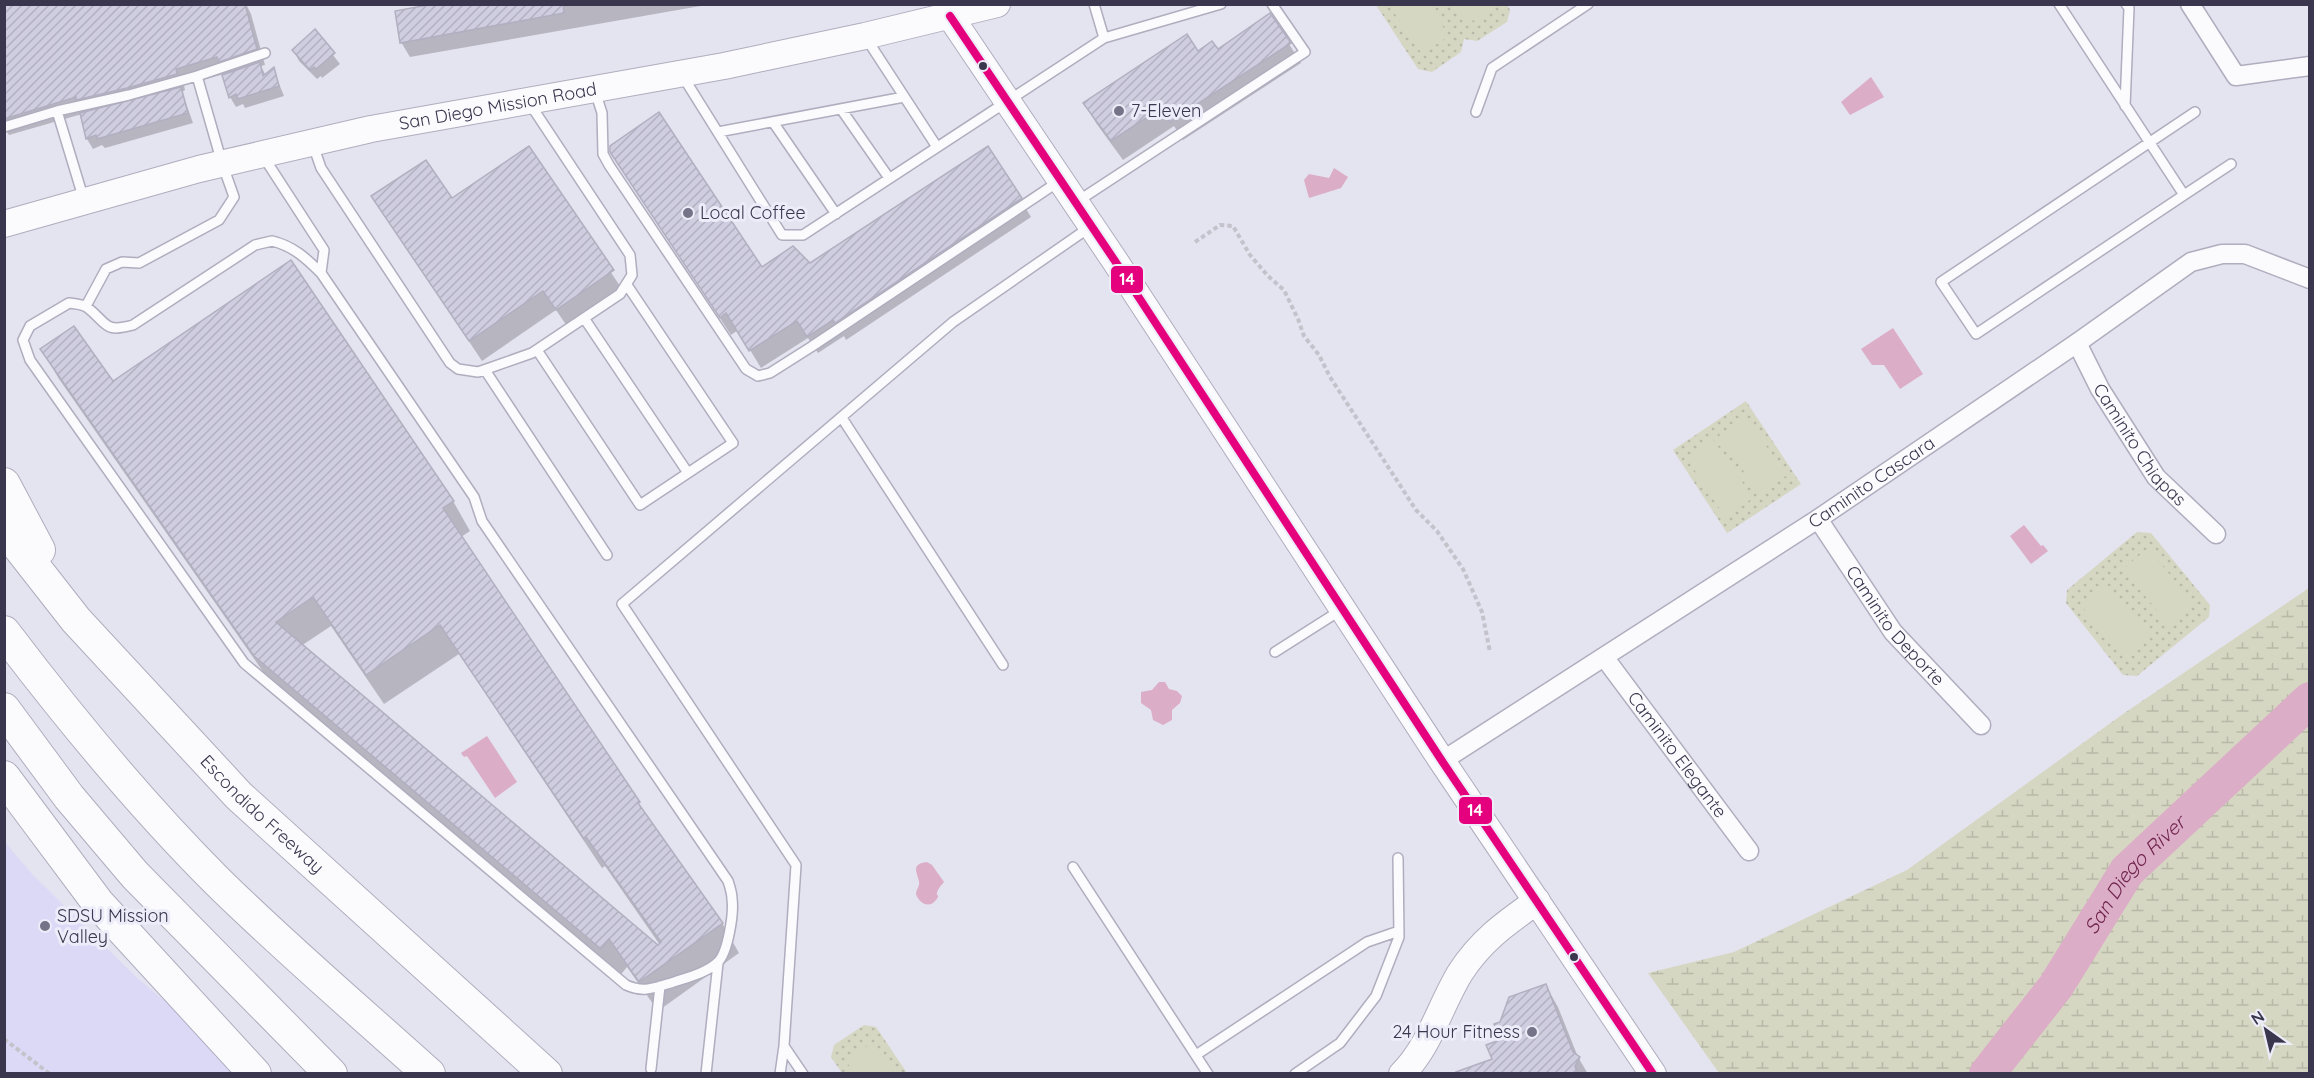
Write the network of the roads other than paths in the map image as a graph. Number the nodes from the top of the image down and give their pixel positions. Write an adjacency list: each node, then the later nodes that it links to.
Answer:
1 (996, 4): 9 (main road, San Diego Mission Road)
2 (1094, 4): 11 (lane)
3 (1221, 4): 11 (lane)
4 (1272, 4): 38 (lane)
5 (1588, 4): 23 (lane)
6 (2059, 4): 20 (lane)
7 (2126, 4): 20 (lane)
8 (2190, 4): 13 (street)
9 (944, 8): 10 (main road, San Diego Mission Road); 19 (main road)
10 (865, 36): 14 (main road, San Diego Mission Road); 17 (lane)
11 (1104, 39): 19 (lane)
12 (266, 53): 15 (lane)
13 (2310, 66)
14 (681, 73): 16 (main road, San Diego Mission Road); 27 (lane)
15 (197, 76): 22 (lane); 32 (lane)
16 (594, 89): 18 (main road, San Diego Mission Road); 35 (lane)
17 (904, 97): 21 (lane); 30 (lane)
18 (528, 101): 28 (main road, San Diego Mission Road); 44 (lane)
19 (1006, 101): 30 (lane); 35 (main road)
20 (2125, 106): 29 (lane)
21 (841, 109): 25 (lane); 34 (lane)
22 (57, 111): 26 (lane); 37 (lane)
23 (1476, 112)
24 (2195, 112): 29 (lane)
25 (773, 122): 27 (lane); 39 (lane)
26 (4, 127)
27 (718, 132): 39 (lane)
28 (313, 142): 31 (main road, San Diego Mission Road); 49 (lane)
29 (2149, 143): 36 (lane); 36 (lane)
30 (937, 147): 34 (lane)
31 (262, 154): 32 (main road, San Diego Mission Road); 42 (lane)
32 (222, 164): 37 (main road, San Diego Mission Road); 45 (lane)
33 (2231, 164): 36 (lane)
34 (889, 178): 39 (lane)
35 (1060, 180): 38 (main road)
36 (2184, 195)
37 (84, 200): 40 (main road, San Diego Mission Road)
38 (1076, 202): 41 (main road)
39 (836, 214)
40 (4, 224)
41 (1092, 226): 50 (lane); 57 (main road)
42 (321, 273): 45 (lane); 72 (lane)
43 (2310, 279): 47 (street, Caminito Cascara)
44 (627, 285): 46 (lane); 51 (lane)
45 (86, 306): 73 (lane)
46 (584, 318): 48 (lane); 51 (lane)
47 (2077, 343): 53 (street, Caminito Cascara); 55 (street, Caminito Chiapas)
48 (537, 350): 49 (lane); 51 (lane)
49 (485, 370): 56 (lane)
50 (842, 418): 62 (lane); 74 (lane)
51 (688, 473)
52 (4, 484): 58 (highway)
53 (1818, 519): 61 (street, Caminito Cascara); 64 (street, Caminito Deporte)
54 (4, 528): 58 (highway, Escondido Freeway)
55 (2216, 534)
56 (607, 555)
57 (1343, 609): 60 (lane); 65 (main road)
58 (76, 620): 77 (highway, Escondido Freeway)
59 (4, 632): 80 (highway)
60 (1275, 652)
61 (1604, 657): 65 (street, Caminito Cascara); 67 (street, Caminito Elegante)
62 (1003, 665)
63 (4, 709): 79 (highway)
64 (1981, 725)
65 (1442, 761): 70 (main road)
66 (4, 777): 78 (highway)
67 (1749, 851)
68 (1398, 858): 71 (lane)
69 (1073, 867): 75 (lane)
70 (1537, 901): 86 (main road); 87 (main road)
71 (1399, 931): 75 (lane); 85 (lane)
72 (717, 963): 73 (lane); 81 (lane)
73 (660, 986): 76 (lane)
74 (784, 1046): 82 (lane); 83 (lane)
75 (1196, 1055): 84 (lane)
76 (651, 1069)
77 (543, 1071)
78 (255, 1074)
79 (331, 1074)
80 (429, 1074)
81 (706, 1074)
82 (780, 1074)
83 (803, 1074)
84 (1208, 1074)
85 (1295, 1074)
86 (1402, 1074)
87 (1653, 1074)

